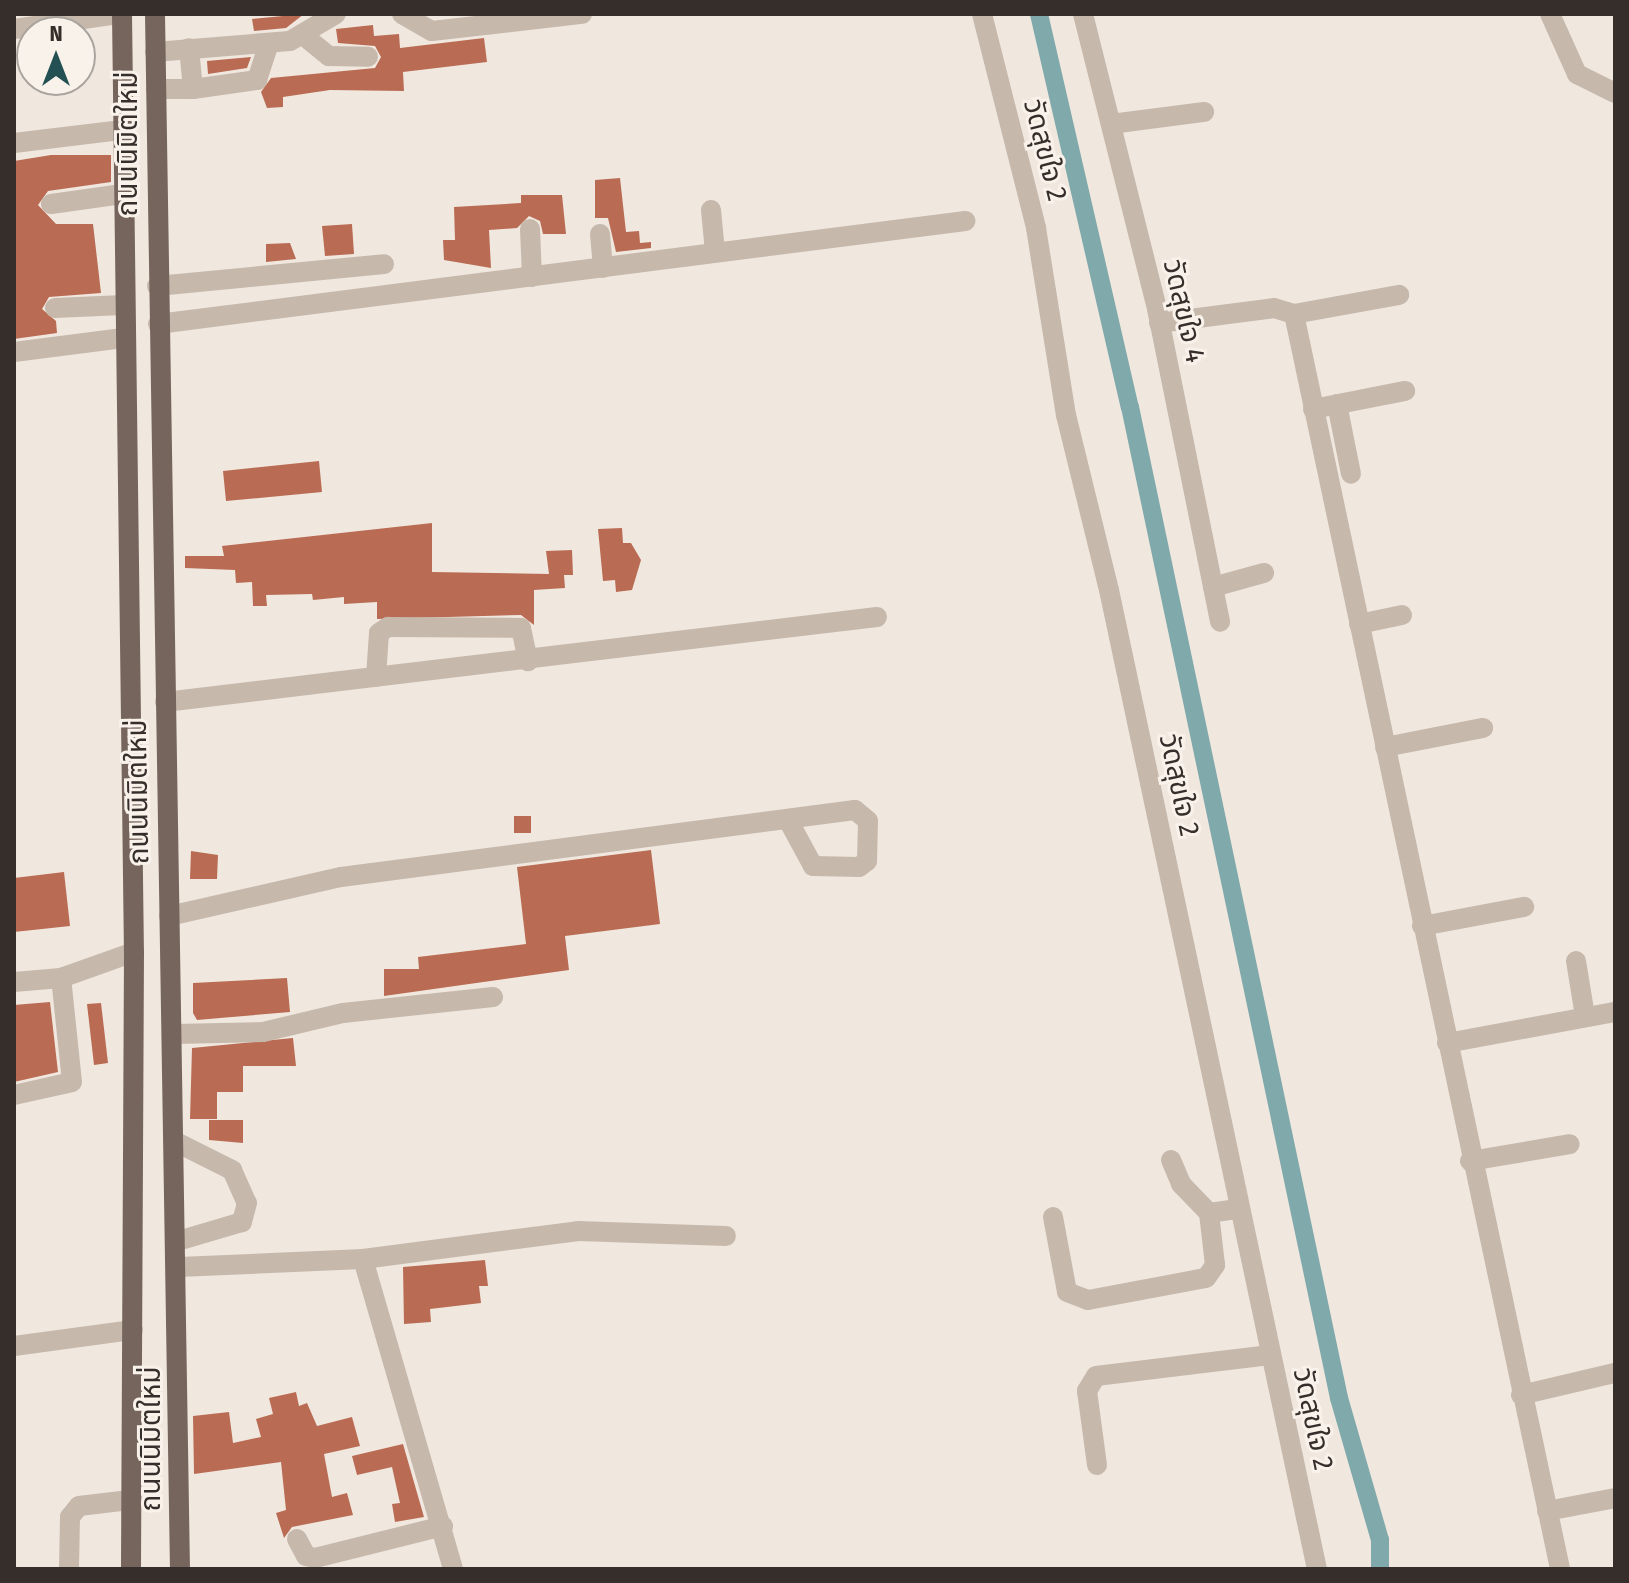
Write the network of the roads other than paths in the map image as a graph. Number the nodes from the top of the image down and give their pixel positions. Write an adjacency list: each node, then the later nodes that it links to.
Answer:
1 (120, 14): 9 (street); 20 (main road, ถนนนิมิตใหม่)
2 (155, 14): 13 (main road, ถนนนิมิตใหม่)
3 (336, 14): 10 (street)
4 (402, 14): 5 (street)
5 (582, 14)
6 (982, 14): 74 (street, วัดสุขใจ 2)
7 (1083, 14): 19 (street, วัดสุขใจ 4)
8 (1550, 14): 17 (street)
9 (14, 29)
10 (304, 36): 11 (street); 14 (street)
11 (269, 43): 12 (street); 16 (street)
12 (189, 48): 13 (street); 16 (street)
13 (155, 52): 15 (main road, ถนนนิมิตใหม่)
14 (368, 57)
15 (156, 89): 16 (street); 32 (main road, ถนนนิมิตใหม่)
16 (193, 89)
17 (1615, 93)
18 (1204, 112): 19 (street)
19 (1111, 124): 37 (street, วัดสุขใจ 4)
20 (122, 130): 21 (street); 22 (main road, ถนนนิมิตใหม่)
21 (14, 143)
22 (122, 194): 23 (street); 34 (main road, ถนนนิมิตใหม่)
23 (51, 204)
24 (711, 210): 28 (street)
25 (965, 221): 28 (street)
26 (530, 229): 31 (street)
27 (600, 234): 30 (street)
28 (715, 252): 30 (street)
29 (384, 264): 32 (street)
30 (603, 268): 31 (street)
31 (532, 277): 38 (street)
32 (157, 286): 38 (main road, ถนนนิมิตใหม่)
33 (1399, 295): 36 (street)
34 (123, 305): 35 (street); 39 (main road, ถนนนิมิตใหม่)
35 (55, 308)
36 (1294, 314): 37 (street); 43 (street)
37 (1159, 323): 46 (street, วัดสุขใจ 4)
38 (158, 324): 53 (main road, ถนนนิมิตใหม่)
39 (123, 338): 40 (street); 60 (main road, ถนนนิมิตใหม่)
40 (14, 352)
41 (1405, 391): 42 (street)
42 (1337, 404): 43 (street); 44 (street)
43 (1313, 409): 50 (street)
44 (1351, 474)
45 (1264, 573): 46 (street)
46 (1213, 587): 49 (street, วัดสุขใจ 4)
47 (1402, 615): 50 (street)
48 (877, 617): 51 (street)
49 (1220, 622)
50 (1359, 624): 55 (street)
51 (528, 661): 52 (street); 52 (street)
52 (376, 677): 53 (street)
53 (165, 702): 58 (main road, ถนนนิมิตใหม่)
54 (1483, 728): 55 (street)
55 (1385, 747): 59 (street)
56 (788, 820): 58 (street)
57 (1524, 907): 59 (street)
58 (169, 916): 67 (main road, ถนนนิมิตใหม่)
59 (1422, 926): 68 (street)
60 (134, 952): 62 (street); 81 (main road, ถนนนิมิตใหม่)
61 (1576, 961): 66 (street)
62 (61, 978): 63 (street); 69 (street)
63 (14, 982)
64 (493, 997): 67 (street)
65 (1615, 1012): 66 (street)
66 (1585, 1016): 68 (street)
67 (174, 1034): 70 (main road, ถนนนิมิตใหม่)
68 (1447, 1043): 73 (street)
69 (14, 1095)
70 (176, 1142): 78 (main road, ถนนนิมิตใหม่); 78 (street)
71 (1570, 1144): 73 (street)
72 (1171, 1160): 75 (street)
73 (1470, 1161): 85 (street)
74 (1238, 1209): 75 (street); 83 (street, วัดสุขใจ 2)
75 (1209, 1213): 76 (street)
76 (1053, 1217)
77 (726, 1236): 79 (street)
78 (178, 1241): 80 (main road, ถนนนิมิตใหม่)
79 (363, 1259): 80 (street); 90 (street)
80 (179, 1267): 94 (main road, ถนนนิมิตใหม่)
81 (133, 1330): 82 (street); 88 (main road, ถนนนิมิตใหม่)
82 (14, 1346)
83 (1270, 1355): 86 (street); 96 (street, วัดสุขใจ 2)
84 (1615, 1373): 85 (street)
85 (1521, 1395): 89 (street)
86 (1097, 1465)
87 (1615, 1498): 89 (street)
88 (130, 1500): 92 (street); 93 (main road, ถนนนิมิตใหม่)
89 (1547, 1511): 97 (street)
90 (443, 1526): 91 (street); 95 (street)
91 (297, 1539)
92 (69, 1569)
93 (131, 1569)
94 (180, 1569)
95 (453, 1569)
96 (1317, 1569)
97 (1560, 1569)

